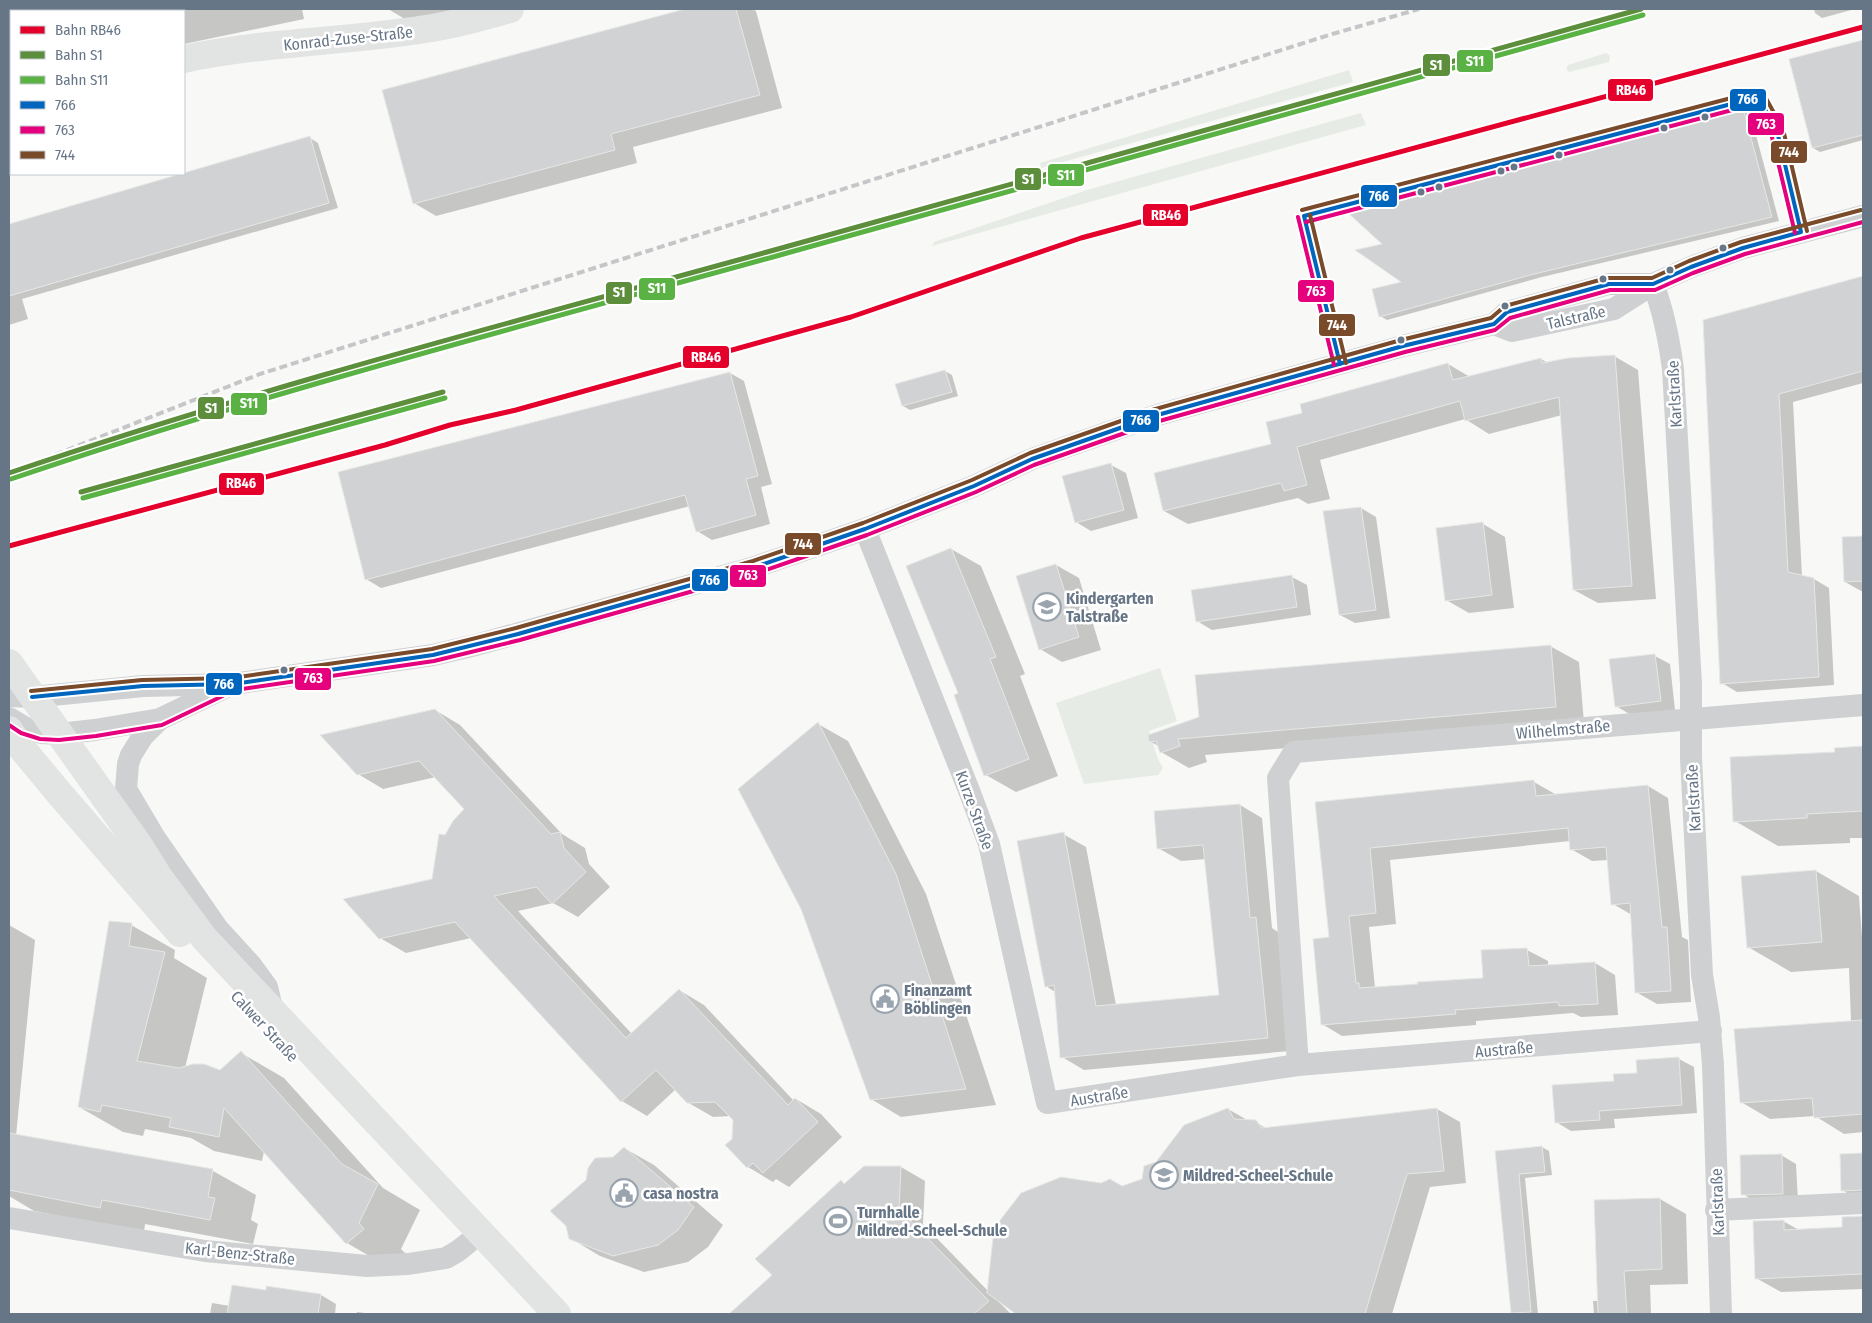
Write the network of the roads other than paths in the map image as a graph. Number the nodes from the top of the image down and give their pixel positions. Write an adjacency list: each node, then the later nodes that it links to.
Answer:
1 (510, 9): 2 (main road, Konrad-Zuse-Straße)
2 (185, 59)
3 (1863, 216): 4 (street, Talstraße)
4 (1653, 284): 5 (street, Talstraße); 12 (street, Karlstraße)
5 (865, 529): 7 (street, Talstraße); 19 (street, Kurze Straße)
6 (9, 662): 8 (main road, Calwer Straße)
7 (233, 684): 8 (street, Talstraße); 11 (street, Talstraße)
8 (21, 696): 14 (main road, Calwer Straße)
9 (1863, 705): 12 (street, Wilhelmstraße)
10 (9, 718): 14 (street, Talstraße)
11 (160, 719): 14 (street, Talstraße); 15 (street, Talstraße)
12 (1690, 719): 17 (street, Karlstraße); 18 (street, Wilhelmstraße)
13 (9, 730): 23 (main road, Calwer Straße)
14 (59, 734): 16 (main road, Calwer Straße)
15 (128, 764): 16 (street, Calwer Straße)
16 (273, 1012): 25 (main road, Calwer Straße)
17 (1711, 1031): 18 (street, Austraße); 21 (street, Karlstraße)
18 (1298, 1064): 19 (street, Austraße)
19 (1048, 1104)
20 (1863, 1203): 21 (street)
21 (1716, 1210): 26 (street, Karlstraße)
22 (9, 1218): 23 (street, Karl-Benz-Straße)
23 (468, 1242): 24 (main road, Calwer Straße)
24 (532, 1314)
25 (557, 1314)
26 (1721, 1314)

